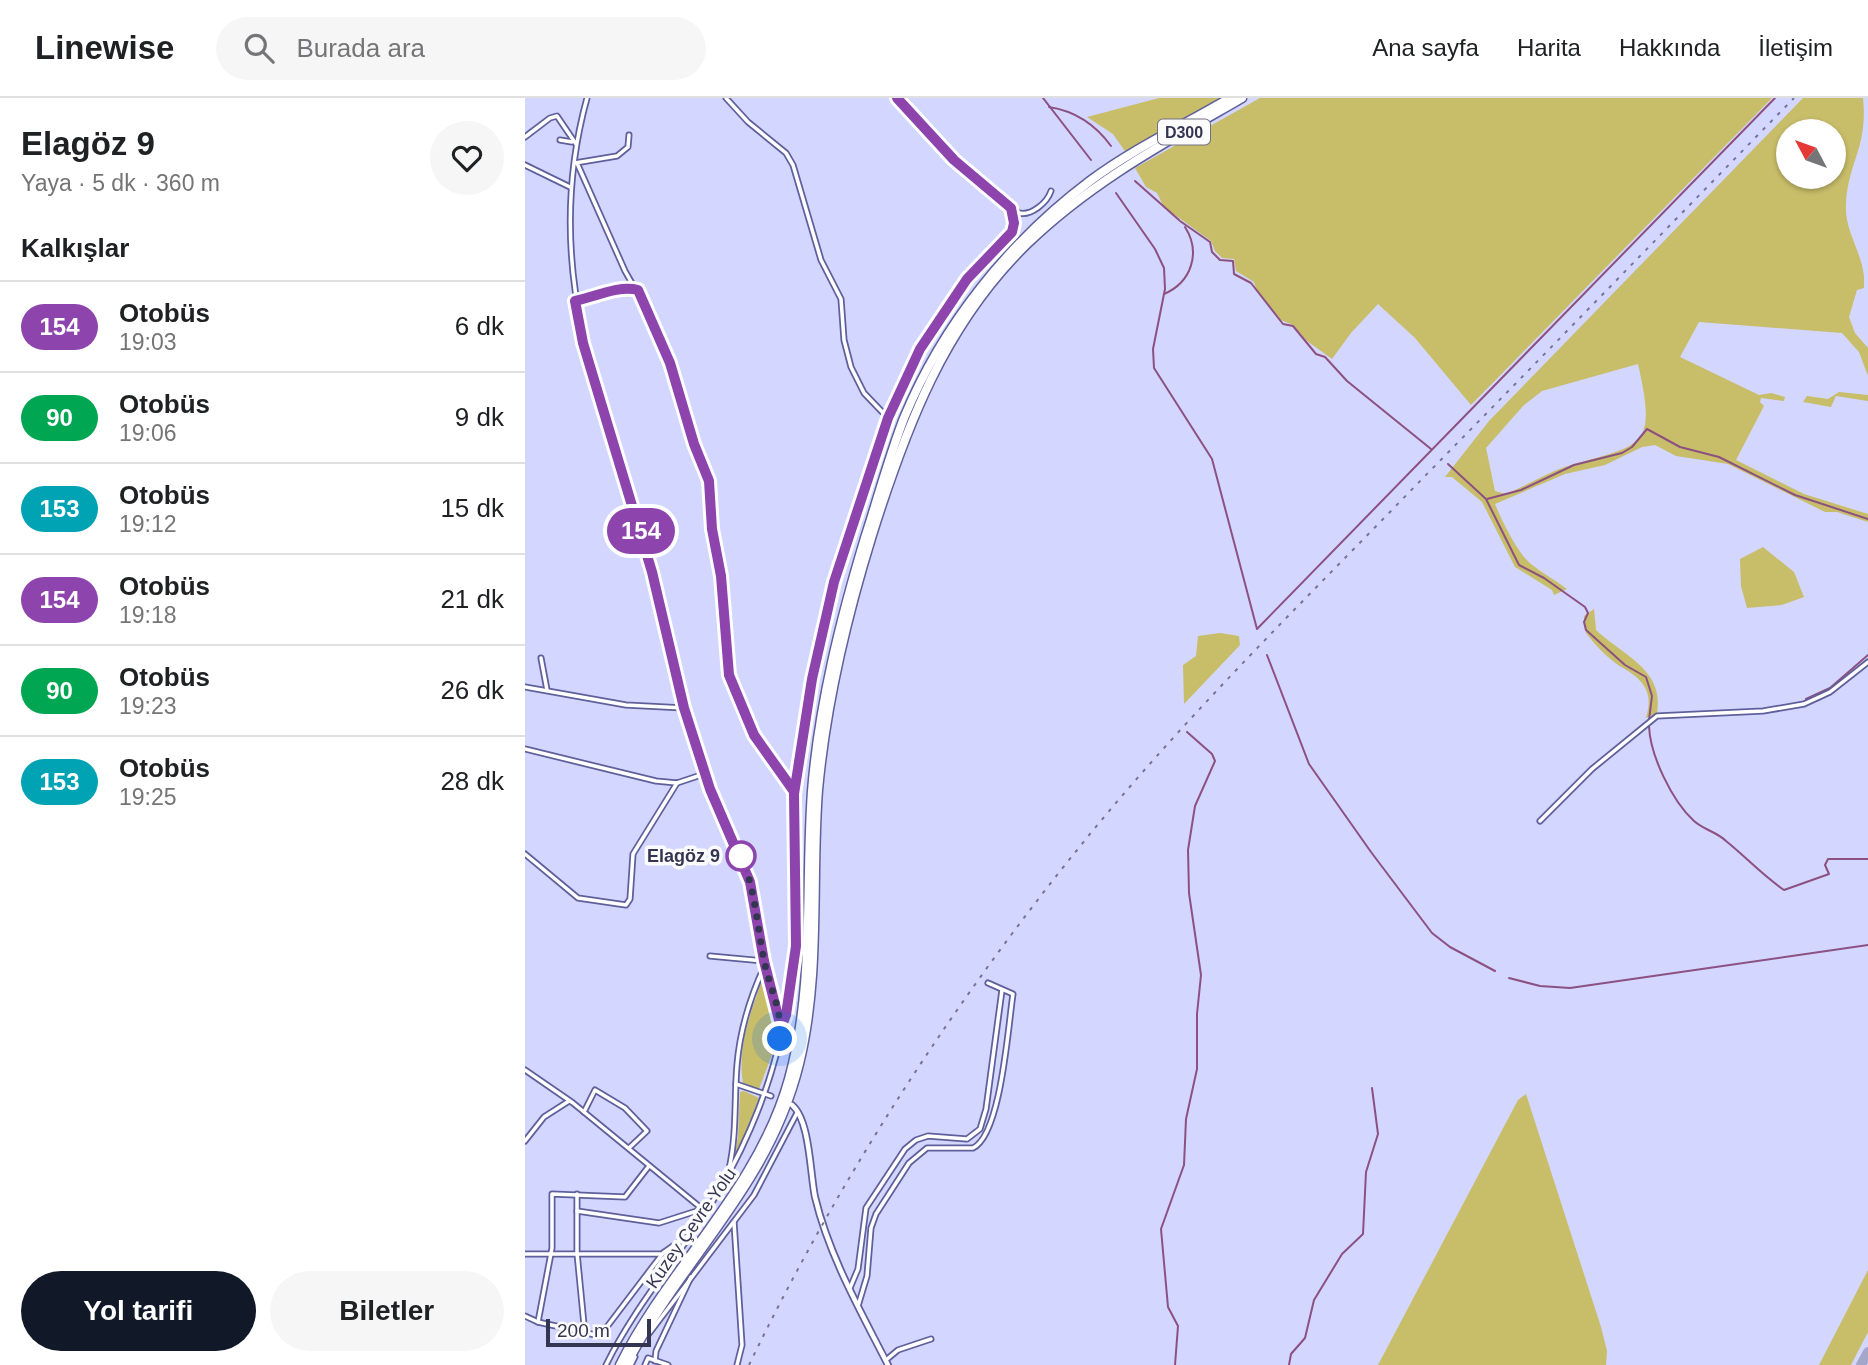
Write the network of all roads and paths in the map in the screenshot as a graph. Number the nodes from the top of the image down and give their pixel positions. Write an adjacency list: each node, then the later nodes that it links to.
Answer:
1 (587, 98): 9 (street)
2 (726, 98): 19 (street)
3 (897, 98): 16 (street)
4 (1230, 98): 11 (highway, D300)
5 (1242, 98): 11 (highway, D300)
6 (629, 135): 10 (street)
7 (525, 138): 9 (street)
8 (560, 140): 9 (street)
9 (574, 143): 10 (street)
10 (575, 163): 14 (street); 17 (street)
11 (1125, 163): 13 (highway, D300)
12 (525, 165): 14 (street)
13 (1093, 183): 67 (highway, Kuzey Çevre Yolu / D300); 68 (highway, Kuzey Çevre Yolu / D300)
14 (571, 188): 18 (street)
15 (1051, 191): 16 (street)
16 (1011, 208): 19 (street)
17 (638, 290): 18 (street); 28 (street)
18 (575, 301): 24 (street)
19 (888, 418): 28 (street)
20 (541, 658): 23 (street)
21 (1868, 663): 29 (street)
22 (525, 687): 23 (street)
23 (547, 690): 24 (street)
24 (684, 708): 26 (street)
25 (525, 749): 27 (street)
26 (704, 774): 27 (street); 32 (street)
27 (677, 783): 30 (street)
28 (794, 794): 35 (street)
29 (1540, 821)
30 (525, 854)
31 (710, 956): 32 (street)
32 (764, 963): 35 (street); 37 (street)
33 (988, 984): 34 (street)
34 (1002, 990): 58 (street); 59 (street)
35 (781, 1028): 38 (street)
36 (525, 1070): 40 (street)
37 (736, 1084): 38 (street); 47 (street)
38 (762, 1093): 39 (street); 47 (street)
39 (771, 1096)
40 (569, 1101): 43 (street); 44 (street)
41 (792, 1105): 42 (street)
42 (798, 1111): 51 (street); 58 (street)
43 (583, 1112): 45 (street); 45 (street)
44 (525, 1140)
45 (629, 1148): 46 (street)
46 (649, 1166): 48 (street); 50 (street)
47 (727, 1177): 50 (street)
48 (577, 1194): 49 (street); 53 (street)
49 (577, 1211): 50 (street); 54 (street)
50 (705, 1211): 52 (street)
51 (734, 1222): 57 (street); 71 (street)
52 (690, 1234): 56 (street); 66 (street)
53 (552, 1253): 54 (street); 55 (street); 61 (street)
54 (577, 1253): 56 (street); 62 (street)
55 (525, 1254)
56 (662, 1254): 62 (street)
57 (691, 1274): 64 (street); 68 (street)
58 (850, 1288): 59 (street)
59 (858, 1306): 65 (street)
60 (525, 1316): 61 (street)
61 (538, 1322): 62 (street)
62 (585, 1335)
63 (931, 1339): 65 (street)
64 (655, 1361): 69 (street); 70 (street)
65 (887, 1362)
66 (606, 1365)
67 (620, 1365)
68 (629, 1365)
69 (645, 1365)
70 (668, 1365)
71 (737, 1365)

